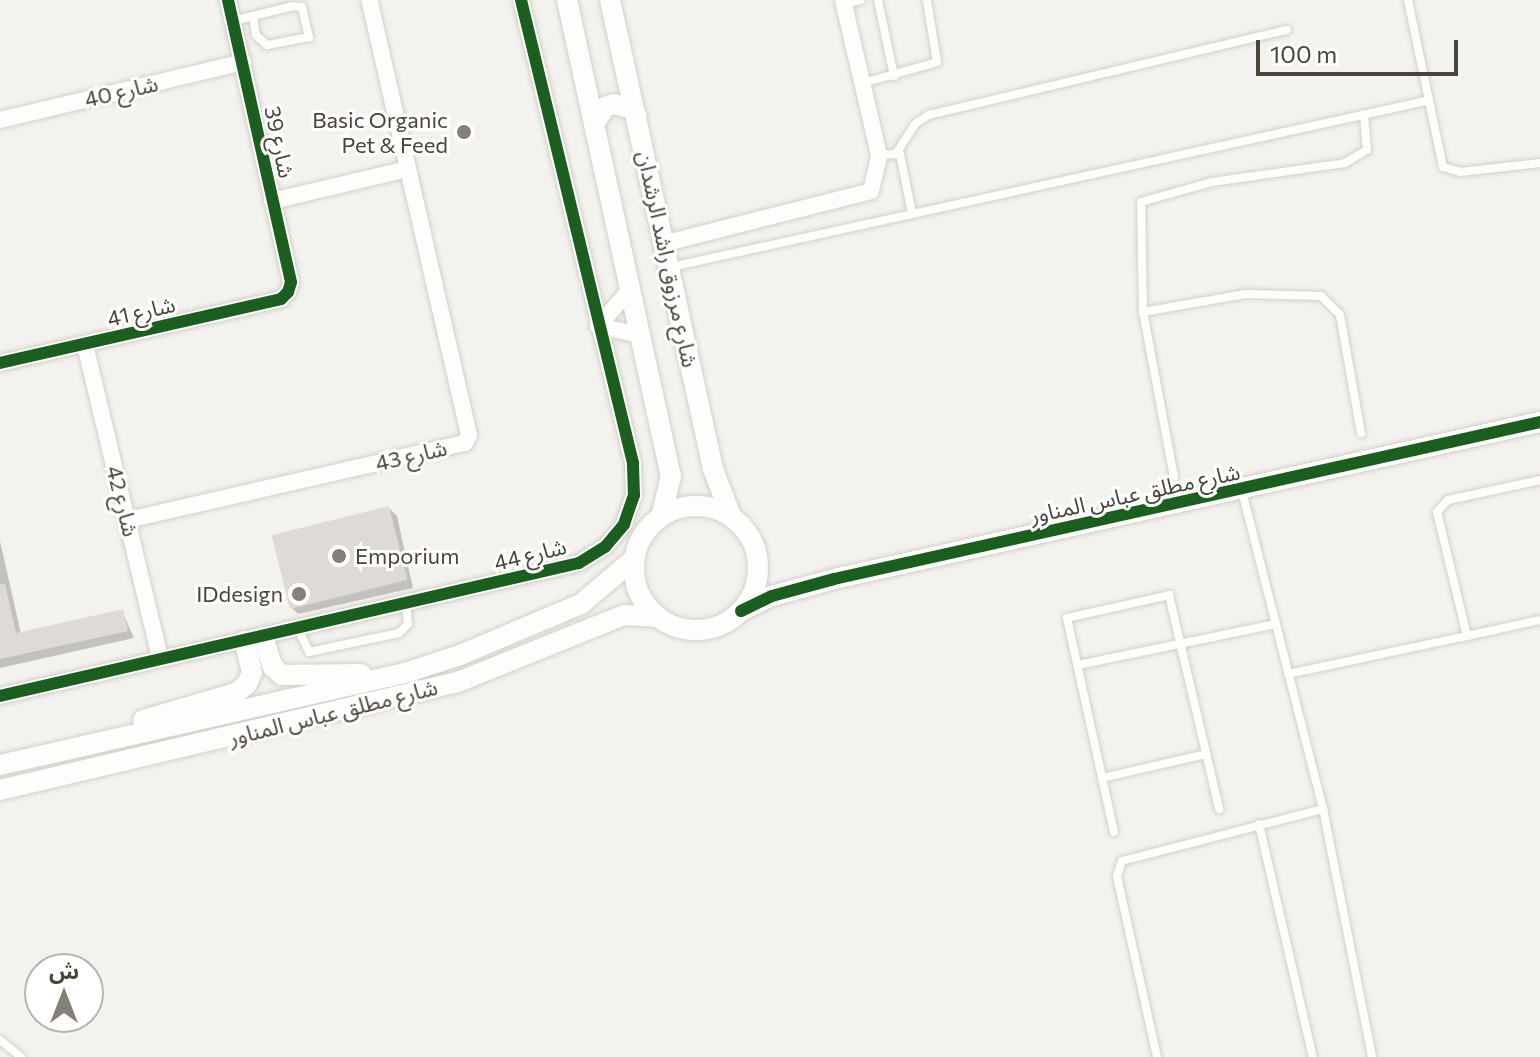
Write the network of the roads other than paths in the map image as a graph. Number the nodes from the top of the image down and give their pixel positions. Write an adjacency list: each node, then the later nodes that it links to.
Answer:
1 (228, 0): 11 (street, شارع 39)
2 (369, 0): 24 (street, شارع 43)
3 (521, 0): 32 (street, شارع 44)
4 (567, 0): 20 (street, شارع مرزوق راشد الرشدان)
5 (610, 0): 18 (street, شارع مرزوق راشد الرشدان)
6 (878, 0): 14 (lane)
7 (927, 0): 14 (lane)
8 (1408, 0): 16 (lane)
9 (849, 1): 15 (street)
10 (253, 16): 10 (lane); 11 (lane)
11 (233, 21): 13 (street, شارع 39)
12 (1287, 30): 21 (lane)
13 (243, 62): 19 (street, شارع 40); 25 (street, شارع 39)
14 (894, 76): 15 (lane)
15 (863, 83): 22 (street)
16 (1426, 101): 17 (lane); 23 (lane)
17 (1364, 114): 26 (lane); 31 (lane)
18 (637, 117): 20 (street); 27 (street, شارع مرزوق راشد الرشدان)
19 (0, 120)
20 (595, 123): 29 (street, شارع مرزوق راشد الرشدان)
21 (897, 152): 22 (lane); 26 (lane)
22 (879, 155): 27 (street)
23 (1540, 163)
24 (407, 169): 25 (street); 43 (street, شارع 43)
25 (272, 201): 30 (street, شارع 39)
26 (912, 213): 28 (lane)
27 (666, 243): 28 (street, شارع مرزوق راشد الرشدان)
28 (671, 267): 41 (street, شارع مرزوق راشد الرشدان)
29 (630, 290): 32 (street); 33 (street, شارع مرزوق راشد الرشدان)
30 (288, 292): 34 (street, شارع 41)
31 (1143, 312): 37 (lane); 38 (lane)
32 (598, 326): 33 (street); 45 (street, شارع 44)
33 (640, 335): 42 (street, شارع مرزوق راشد الرشدان)
34 (85, 345): 35 (street, شارع 41); 43 (street, شارع 42)
35 (0, 363)
36 (1540, 422): 40 (street, شارع مطلق عباس المناور)
37 (1361, 433)
38 (1174, 477)
39 (1540, 480): 51 (lane)
40 (1242, 491): 46 (street, شارع مطلق عباس المناور); 49 (lane)
41 (731, 516): 42 (street); 46 (street)
42 (661, 517): 44 (street)
43 (128, 520): 54 (street, شارع 42)
44 (634, 559): 47 (street); 56 (street, شارع مطلق عباس المناور)
45 (406, 603): 50 (street, شارع 44); 50 (lane)
46 (741, 611): 47 (street)
47 (657, 617): 63 (street, شارع مطلق عباس المناور)
48 (1540, 620): 51 (lane)
49 (1276, 624): 53 (lane); 57 (lane)
50 (298, 629): 52 (street, شارع 44)
51 (1467, 636): 57 (lane)
52 (254, 639): 54 (street, شارع 44); 56 (street); 59 (street)
53 (1181, 644): 55 (lane); 55 (lane); 60 (lane)
54 (160, 658): 58 (street, شارع 44)
55 (1078, 665): 62 (lane)
56 (405, 673): 59 (street, شارع مطلق عباس المناور)
57 (1288, 674): 65 (lane)
58 (0, 696)
59 (66, 750): 61 (street, شارع مطلق عباس المناور)
60 (1206, 754): 62 (lane); 64 (lane)
61 (0, 765)
62 (1102, 778): 67 (lane)
63 (0, 790)
64 (1219, 809)
65 (1323, 809): 66 (lane); 72 (lane)
66 (1259, 824): 70 (lane); 71 (lane)
67 (1114, 832)
68 (0, 1040): 69 (lane)
69 (21, 1057)
70 (1157, 1057)
71 (1313, 1057)
72 (1372, 1057)

